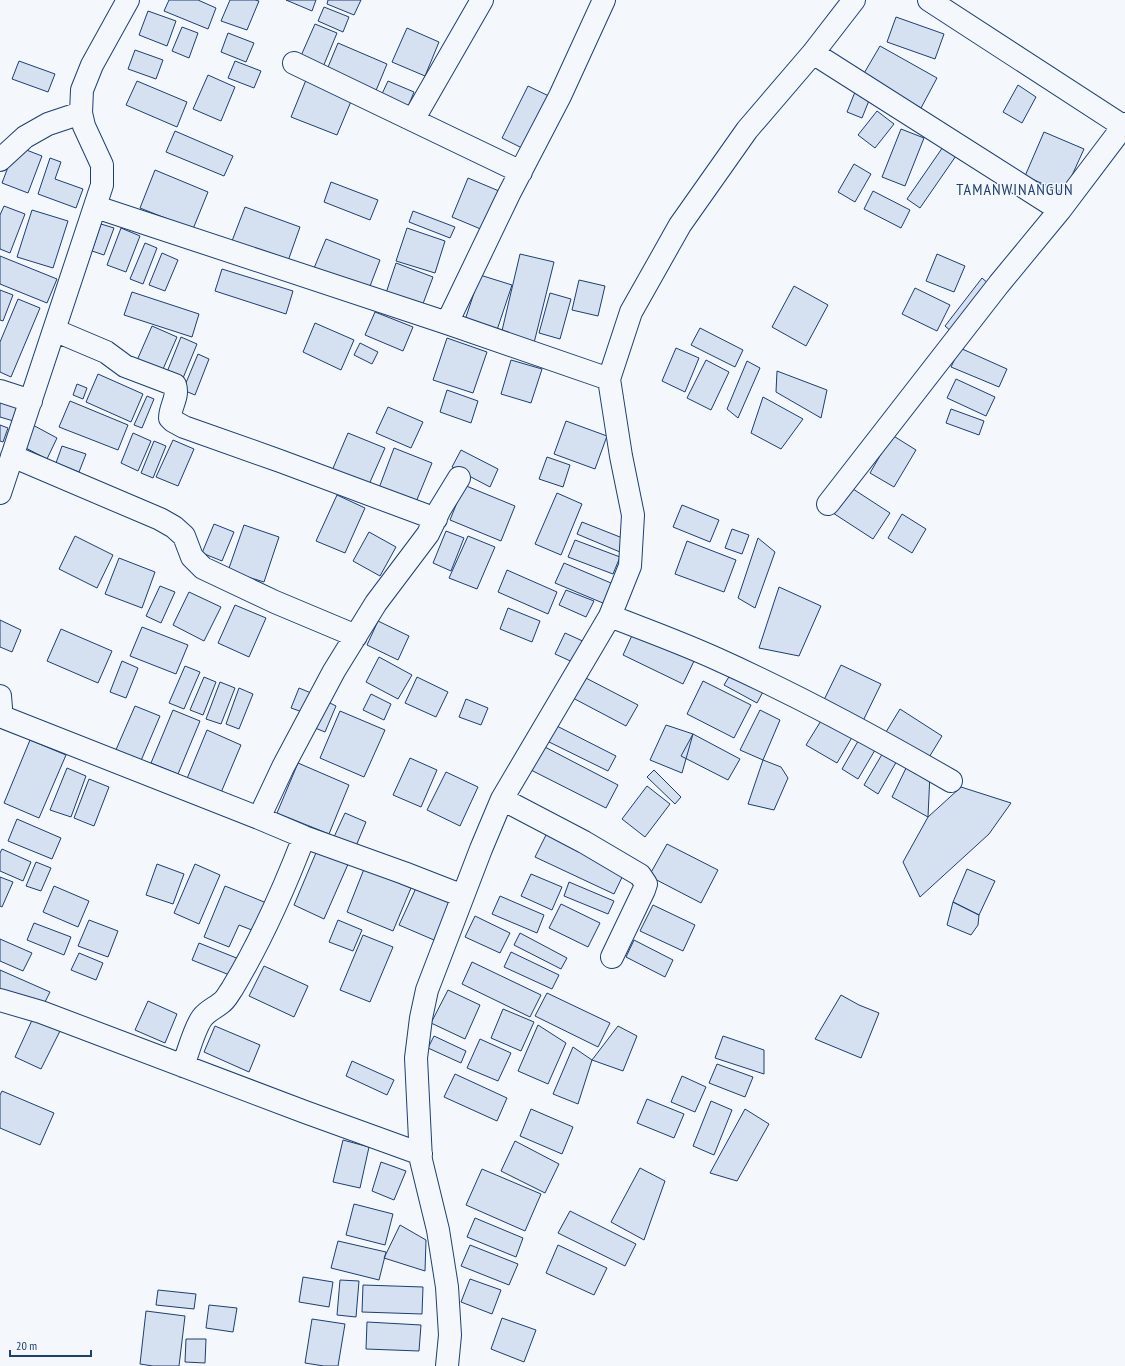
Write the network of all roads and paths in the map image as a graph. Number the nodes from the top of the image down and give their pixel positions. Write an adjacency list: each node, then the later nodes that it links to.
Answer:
1 (128, 0): 8 (street)
2 (482, 0): 9 (street)
3 (604, 0): 12 (street)
4 (854, 0): 6 (street)
5 (929, 0): 10 (street)
6 (813, 53): 14 (street); 17 (street)
7 (294, 63): 9 (street)
8 (81, 113): 11 (street); 13 (street)
9 (414, 120): 12 (street)
10 (1124, 125): 14 (street)
11 (0, 160)
12 (521, 172): 15 (street)
13 (96, 207): 15 (street); 16 (street)
14 (1060, 210): 23 (street)
15 (447, 323): 17 (street)
16 (54, 330): 19 (street); 24 (street)
17 (609, 379): 25 (street)
18 (0, 391): 19 (street)
19 (31, 401): 20 (street)
20 (12, 456): 22 (street); 26 (street)
21 (459, 478): 24 (street)
22 (0, 493)
23 (828, 504)
24 (436, 519): 26 (street)
25 (610, 616): 30 (street); 31 (street)
26 (356, 636): 32 (street)
27 (0, 696): 28 (street)
28 (0, 711)
29 (0, 716): 32 (street)
30 (951, 781)
31 (502, 799): 34 (street); 35 (street)
32 (259, 818): 33 (street)
33 (304, 837): 34 (street); 37 (street)
34 (463, 896): 38 (street)
35 (612, 957)
36 (0, 1000): 37 (street)
37 (184, 1066): 38 (street)
38 (421, 1154): 39 (street)
39 (447, 1366)

